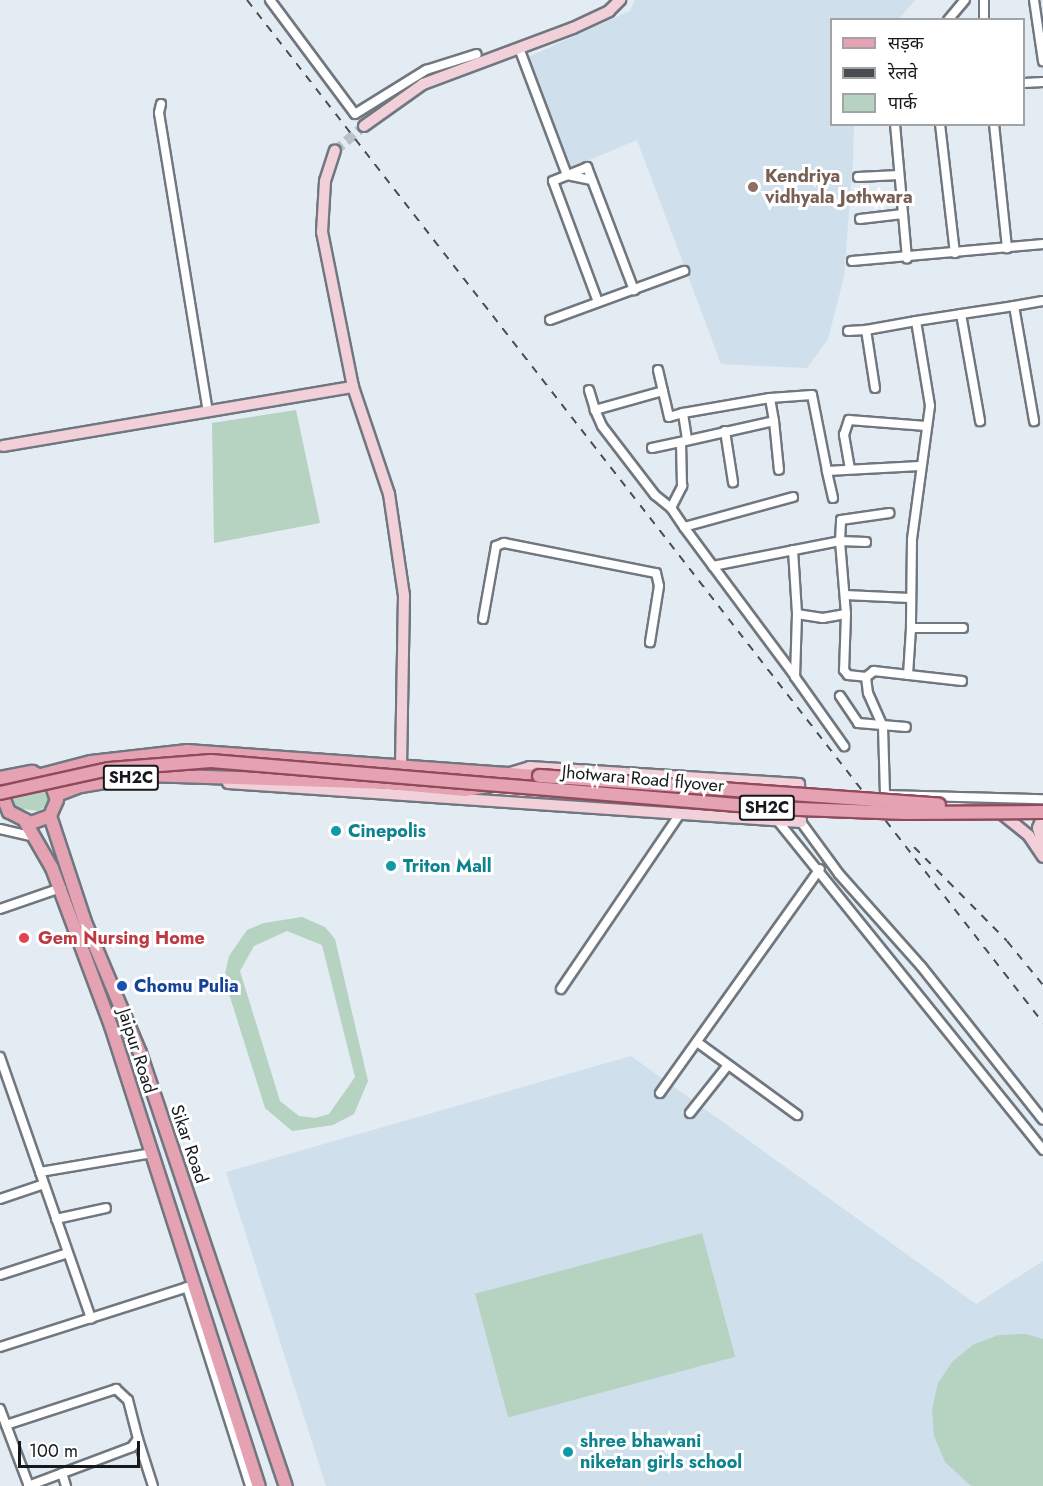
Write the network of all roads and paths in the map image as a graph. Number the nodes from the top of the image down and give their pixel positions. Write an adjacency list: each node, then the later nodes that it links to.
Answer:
1 (270, 0): 9 (street)
2 (620, 0): 8 (street)
3 (965, 0): 6 (street)
4 (984, 0): 7 (street)
5 (1034, 0): 10 (street)
6 (950, 18)
7 (984, 18)
8 (519, 48): 14 (street); 19 (street)
9 (477, 54)
10 (1043, 61)
11 (1043, 82): 12 (street)
12 (1025, 83)
13 (161, 104): 46 (street)
14 (364, 126)
15 (895, 126): 20 (street)
16 (940, 126): 26 (street)
17 (994, 126): 25 (street)
18 (335, 151): 40 (street)
19 (567, 175): 30 (street); 31 (street)
20 (899, 175): 21 (street); 22 (street)
21 (858, 177)
22 (903, 214): 23 (street); 27 (street)
23 (860, 219)
24 (1043, 244): 25 (street)
25 (1007, 248): 26 (street)
26 (955, 253): 27 (street)
27 (907, 258): 28 (street)
28 (852, 261)
29 (684, 271): 30 (street)
30 (634, 290): 31 (street)
31 (598, 302): 35 (street)
32 (1043, 302): 33 (street)
33 (1014, 306): 34 (street); 50 (street)
34 (962, 314): 36 (street); 49 (street)
35 (550, 320)
36 (916, 321): 37 (street); 51 (street)
37 (866, 330): 38 (street); 41 (street)
38 (848, 331)
39 (658, 370): 43 (street)
40 (353, 387): 46 (street); 86 (street)
41 (875, 388)
42 (589, 390): 45 (street)
43 (663, 391): 45 (street); 47 (street)
44 (771, 398): 47 (street); 48 (street); 59 (street)
45 (595, 410): 63 (street)
46 (208, 412): 54 (street)
47 (683, 413): 53 (street)
48 (774, 421): 52 (street); 58 (street)
49 (981, 421)
50 (1034, 421)
51 (926, 426): 56 (street); 57 (street)
52 (725, 431): 53 (street); 60 (street)
53 (684, 441): 55 (street); 63 (street)
54 (1, 446)
55 (652, 448)
56 (920, 466): 57 (street); 71 (street)
57 (850, 469): 59 (street)
58 (779, 470)
59 (827, 471): 62 (street)
60 (733, 482)
61 (793, 497): 65 (street)
62 (833, 498)
63 (671, 508): 65 (street)
64 (889, 513): 66 (street)
65 (684, 526): 69 (street)
66 (840, 541): 67 (street); 68 (street); 70 (street)
67 (866, 542)
68 (793, 550): 69 (street); 72 (street)
69 (713, 566): 79 (street)
70 (845, 596): 71 (street); 73 (street)
71 (909, 598): 75 (street)
72 (797, 614): 73 (street); 79 (street)
73 (846, 614): 80 (street)
74 (483, 619): 77 (street)
75 (911, 628): 76 (street); 78 (street)
76 (963, 628)
77 (650, 642)
78 (908, 675): 80 (street); 81 (street)
79 (795, 677): 85 (street)
80 (866, 677): 83 (street)
81 (962, 681)
82 (840, 696): 83 (street)
83 (883, 727): 84 (street); 95 (street)
84 (906, 727)
85 (844, 746)
86 (401, 764): 87 (main road, Jhotwara Road flyover); 88 (main road, Jhotwara Road flyover)
87 (510, 773): 95 (main road, Jhotwara Road flyover, bridge); 103 (street)
88 (41, 775): 91 (main road); 94 (main road)
89 (207, 777): 92 (main road, Jhotwara Road flyover / SH2C, bridge); 94 (main road, SH2C); 98 (street)
90 (0, 778): 91 (main road)
91 (13, 778): 101 (main road)
92 (492, 785): 93 (main road, Jhotwara Road flyover, bridge); 96 (main road, Jhotwara Road flyover / SH2C, bridge)
93 (0, 794)
94 (57, 795): 99 (main road)
95 (1043, 802)
96 (1001, 813): 97 (main road, Jhotwara Road flyover / SH2C, bridge); 107 (street)
97 (1043, 813): 106 (street)
98 (680, 814): 102 (street); 113 (street)
99 (50, 816): 101 (main road); 141 (main road, Sikar Road)
100 (0, 817): 101 (main road)
101 (20, 820): 105 (main road)
102 (777, 820): 103 (street); 108 (street)
103 (801, 822): 109 (street)
104 (0, 829): 105 (street)
105 (36, 837): 111 (main road, Jaipur Road)
106 (1043, 845)
107 (1043, 857)
108 (820, 869): 110 (street); 114 (street)
109 (839, 874): 110 (street); 120 (street)
110 (829, 882): 121 (street)
111 (61, 888): 112 (street); 122 (main road, Jaipur Road)
112 (0, 909)
113 (561, 989)
114 (697, 1042): 116 (street); 117 (street)
115 (0, 1057): 123 (street)
116 (728, 1065): 118 (street); 119 (street)
117 (660, 1093)
118 (690, 1113)
119 (796, 1115)
120 (1043, 1120)
121 (1043, 1150)
122 (152, 1153): 123 (street); 130 (main road, Jaipur Road)
123 (40, 1172): 124 (street)
124 (44, 1184): 125 (street); 127 (street)
125 (0, 1199)
126 (106, 1208): 127 (street)
127 (56, 1219): 128 (street)
128 (68, 1253): 129 (street); 131 (street)
129 (0, 1275)
130 (190, 1286): 131 (street); 140 (main road, Jaipur Road)
131 (91, 1319): 132 (street)
132 (0, 1347)
133 (0, 1409): 134 (street)
134 (6, 1425): 135 (street); 137 (street)
135 (138, 1439): 136 (street); 139 (street)
136 (62, 1473): 137 (street); 138 (street)
137 (29, 1486)
138 (66, 1486)
139 (153, 1486)
140 (256, 1486)
141 (286, 1486)

